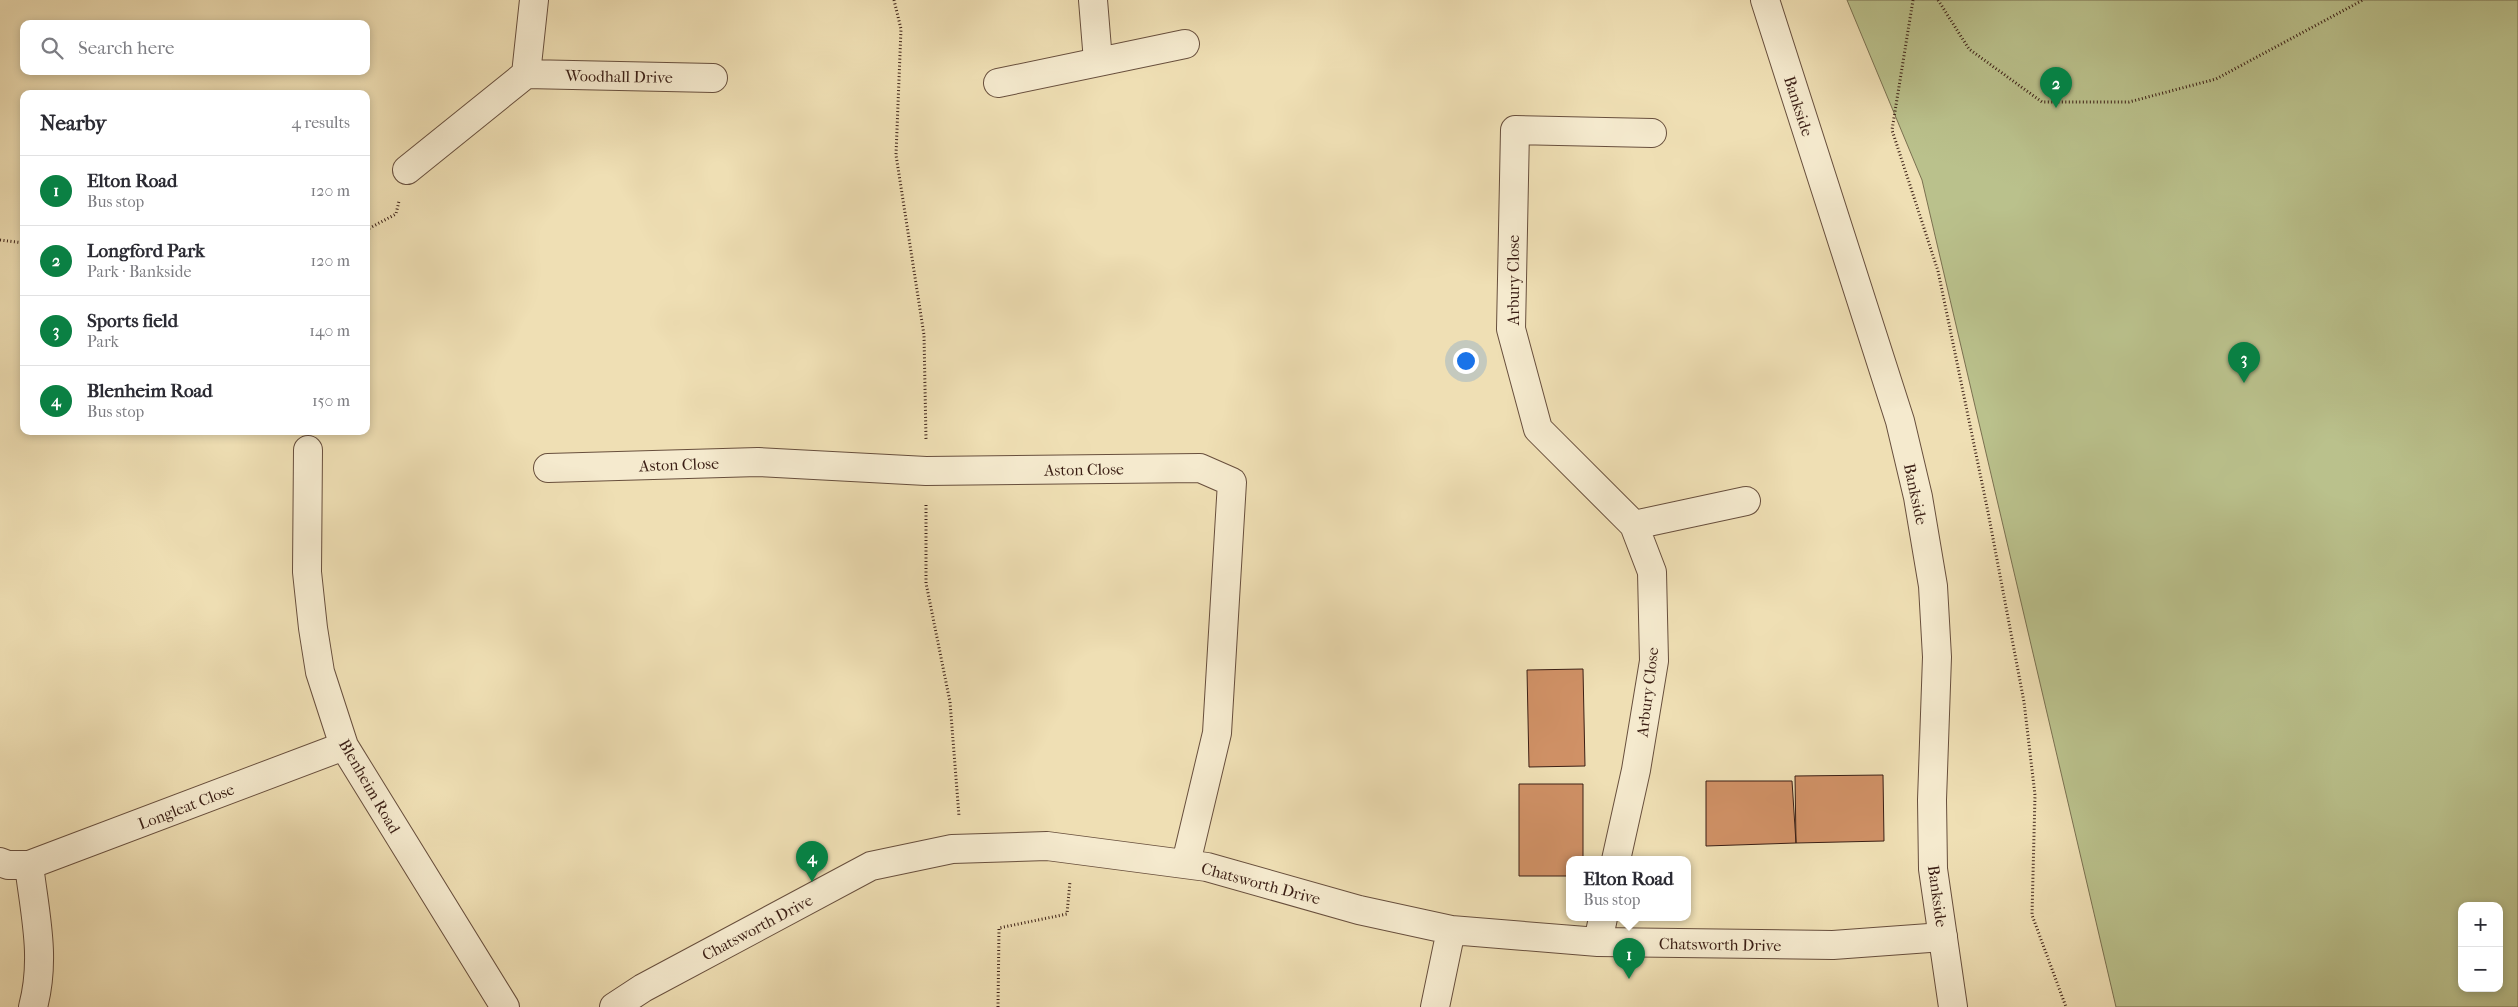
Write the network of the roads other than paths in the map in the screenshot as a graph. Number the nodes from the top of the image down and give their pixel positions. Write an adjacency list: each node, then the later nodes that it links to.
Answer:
1 (534, 0): 6 (street)
2 (1093, 0): 5 (street)
3 (1765, 0): 22 (street, Bankside)
4 (1185, 44): 5 (street)
5 (1098, 61): 8 (street)
6 (526, 74): 7 (street, Woodhall Drive); 10 (street)
7 (713, 78)
8 (998, 83)
9 (1652, 133): 14 (street, Arbury Close)
10 (407, 170)
11 (308, 450): 15 (street, Blenheim Road)
12 (548, 468): 18 (street, Aston Close)
13 (1746, 501): 14 (street)
14 (1634, 526): 16 (street, Arbury Close)
15 (344, 746): 19 (street, Longleat Close); 24 (street, Blenheim Road)
16 (1617, 856)
17 (0, 862): 19 (street, Longleat Close)
18 (1186, 863): 20 (street, Chatsworth Drive); 25 (street, Chatsworth Drive)
19 (28, 866): 23 (street)
20 (1451, 930): 21 (street, Chatsworth Drive); 26 (street)
21 (1601, 930): 22 (street, Chatsworth Drive)
22 (1943, 937): 27 (street, Bankside)
23 (33, 1007)
24 (506, 1007)
25 (614, 1007)
26 (1435, 1007)
27 (1953, 1007)

